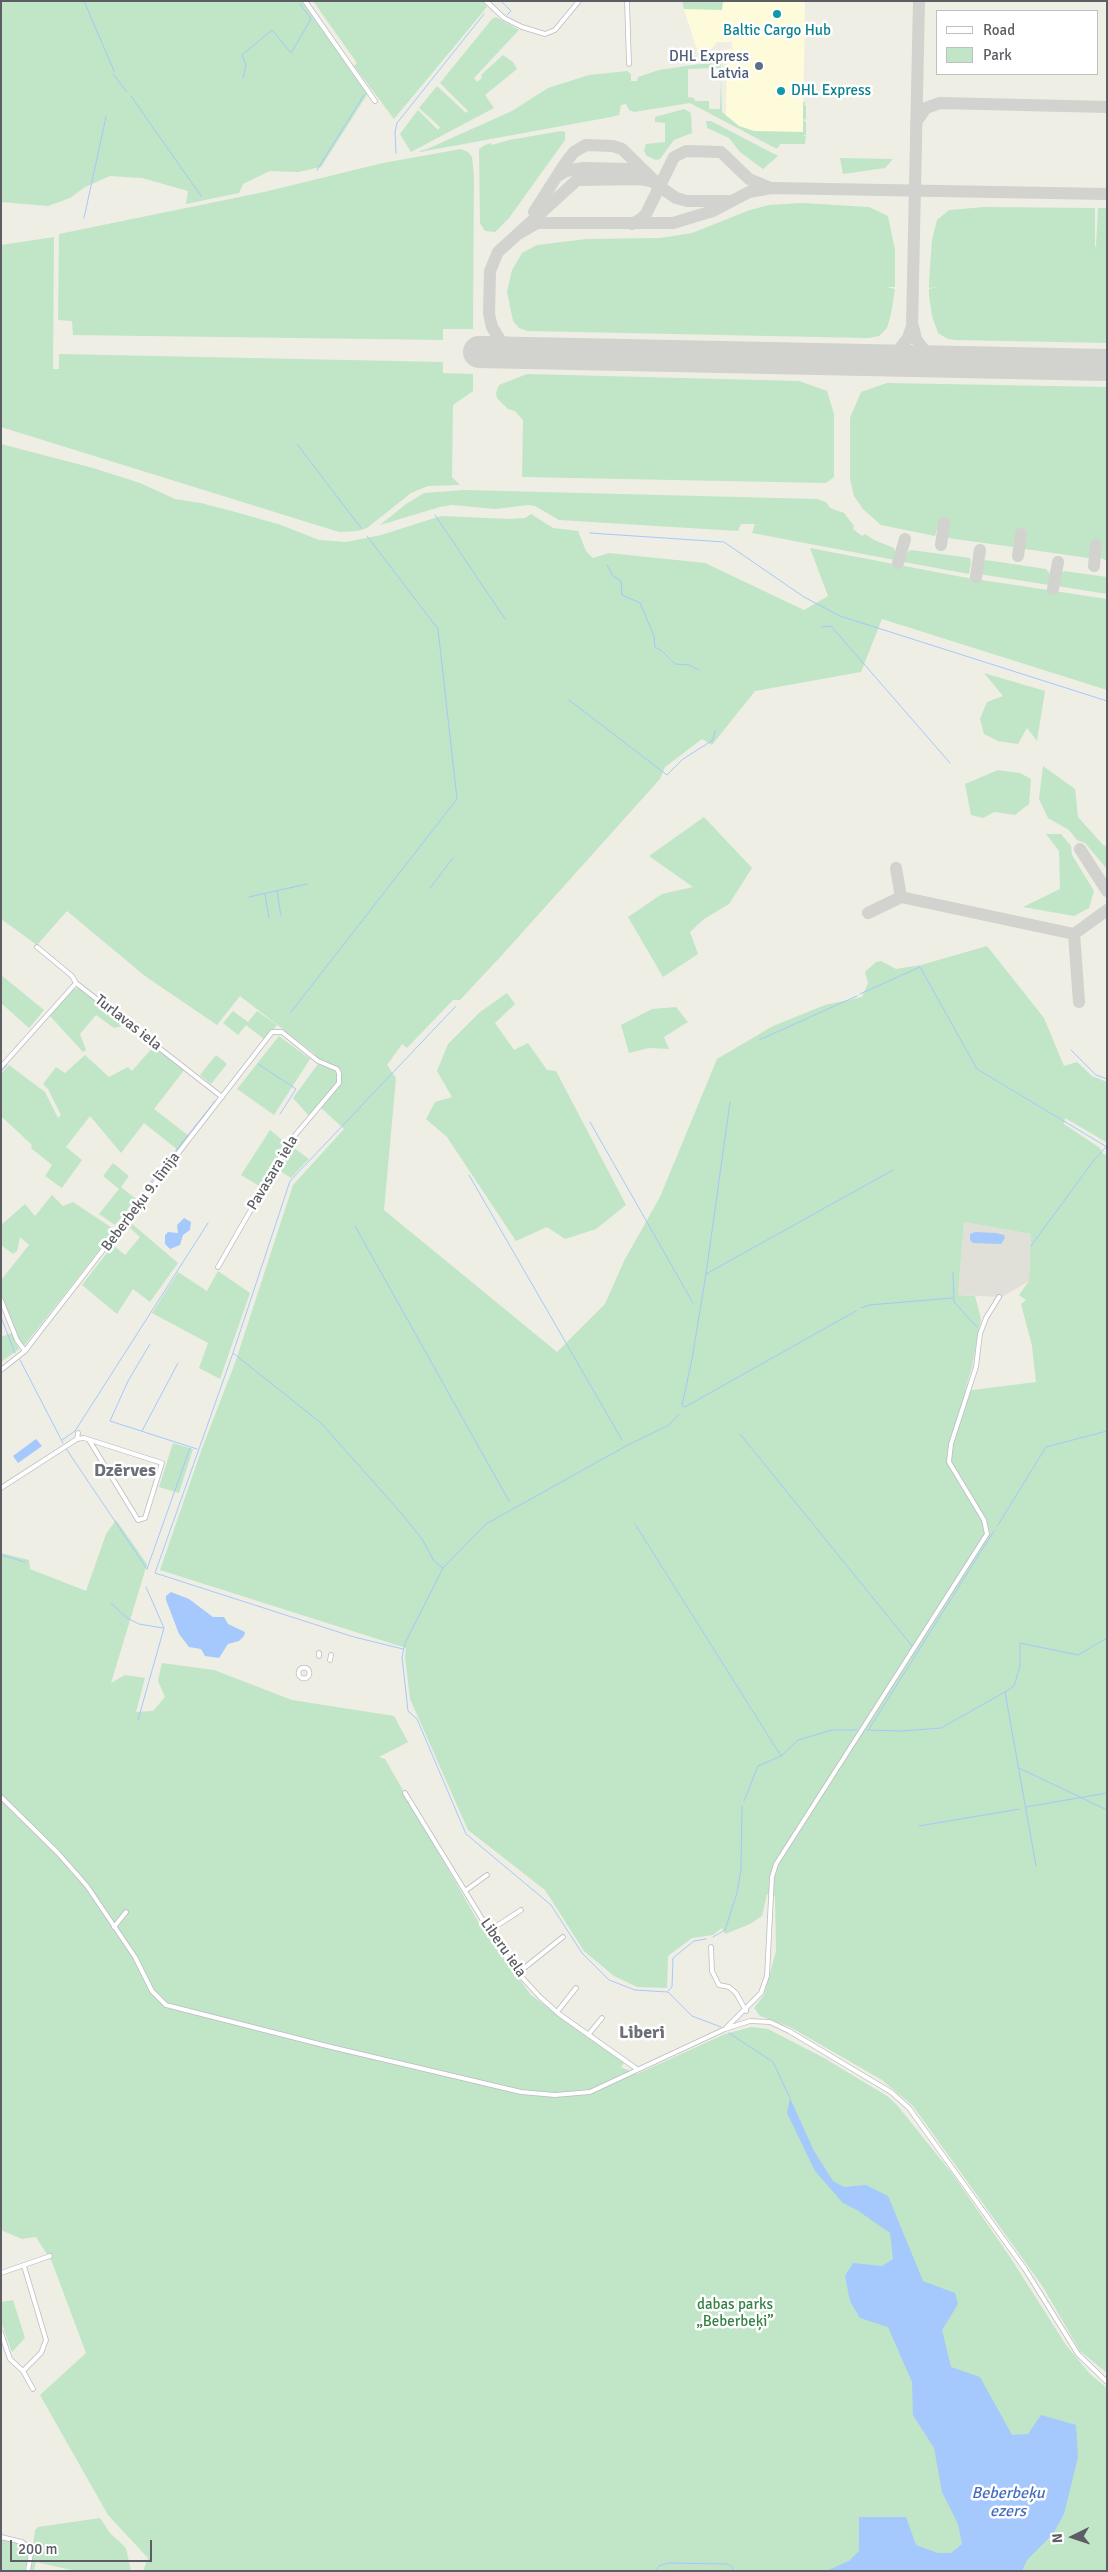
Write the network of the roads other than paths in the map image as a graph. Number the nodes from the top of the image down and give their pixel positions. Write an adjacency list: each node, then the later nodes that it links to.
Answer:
1 (305, 1): 6 (street)
2 (486, 1): 3 (street)
3 (579, 1)
4 (627, 1): 5 (street)
5 (629, 64)
6 (375, 101)
7 (37, 947): 8 (street, Turlavas iela)
8 (76, 983): 10 (street); 11 (street, Turlavas iela)
9 (276, 1031): 11 (street, Beberbeķu 9. līnija); 12 (street, Pavasara iela)
10 (1, 1067)
11 (222, 1097): 15 (street, Beberbeķu 9. līnija)
12 (218, 1267)
13 (999, 1297): 33 (street)
14 (1, 1300): 15 (street)
15 (24, 1351): 16 (street, Beberbeķu 9. līnija)
16 (1, 1370)
17 (78, 1433): 18 (street)
18 (77, 1439): 19 (street); 20 (street)
19 (89, 1440): 19 (street)
20 (1, 1488)
21 (405, 1793): 24 (street, Liberu iela)
22 (1, 1797): 27 (street)
23 (487, 1875): 24 (street)
24 (465, 1891): 28 (street, Liberu iela)
25 (520, 1910): 28 (street)
26 (126, 1912): 27 (street)
27 (114, 1927): 38 (street)
28 (489, 1931): 31 (street, Liberu iela)
29 (563, 1936): 31 (street)
30 (711, 1947): 33 (street)
31 (518, 1973): 34 (street, Liberu iela)
32 (576, 1988): 34 (street)
33 (746, 2011): 36 (street)
34 (557, 2012): 37 (street, Liberu iela)
35 (602, 2018): 37 (street)
36 (725, 2029): 38 (street); 44 (street)
37 (588, 2035): 38 (street, Liberu iela)
38 (637, 2070)
39 (50, 2256): 40 (street)
40 (24, 2266): 41 (street); 43 (street)
41 (1, 2273)
42 (1, 2333): 43 (street)
43 (22, 2371): 45 (street)
44 (1107, 2382)
45 (33, 2389)
46 (1, 2537): 47 (street)
47 (28, 2571)

